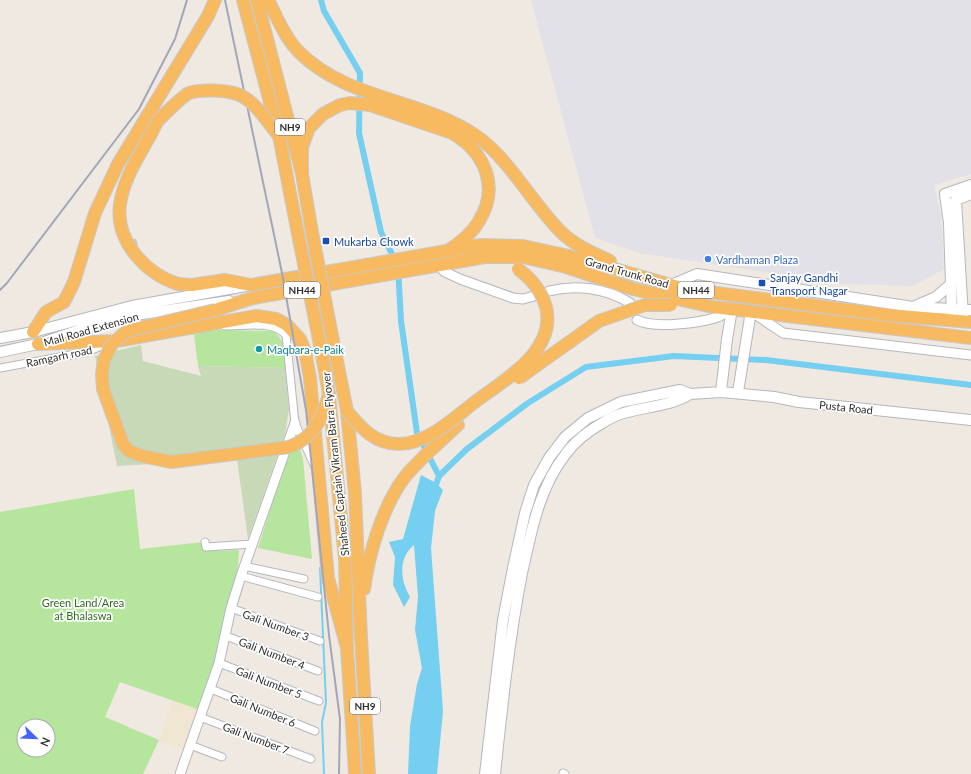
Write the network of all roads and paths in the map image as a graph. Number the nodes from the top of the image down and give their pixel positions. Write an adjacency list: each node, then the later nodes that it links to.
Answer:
1 (215, 0): 31 (highway)
2 (243, 0): 6 (highway, Shaheed Captain Vikram Batra Flyover)
3 (257, 0): 7 (highway, Shaheed Captain Vikram Batra Flyover / NH9)
4 (268, 0): 5 (highway)
5 (409, 112): 7 (highway); 11 (highway); 14 (highway)
6 (279, 136): 17 (highway, bridge); 41 (highway, Shaheed Captain Vikram Batra Flyover / NH9, bridge)
7 (302, 174): 43 (highway, Shaheed Captain Vikram Batra Flyover / NH9, bridge)
8 (971, 185): 10 (main road)
9 (971, 194): 10 (main road)
10 (951, 197): 15 (main road); 16 (main road)
11 (447, 252): 13 (highway, Grand Trunk Road / NH44); 14 (highway, Grand Trunk Road / NH44)
12 (493, 257): 13 (highway, Grand Trunk Road / NH44); 24 (highway, Grand Trunk Road / NH44); 43 (highway, bridge)
13 (431, 263): 17 (highway, NH44); 21 (street); 22 (highway, NH44)
14 (638, 275): 18 (highway, Grand Trunk Road / NH44)
15 (962, 281): 19 (main road); 28 (main road)
16 (951, 284): 25 (main road); 28 (main road)
17 (251, 285): 31 (main road, Mall Road Extension)
18 (671, 285): 25 (main road); 28 (highway, Grand Trunk Road / NH44)
19 (971, 290)
20 (549, 291): 23 (street)
21 (534, 296)
22 (253, 298): 35 (main road, Mall Road Extension); 41 (highway, bridge)
23 (630, 303)
24 (702, 305): 26 (highway, Grand Trunk Road / NH44); 55 (highway, bridge)
25 (913, 307): 28 (main road)
26 (732, 309): 27 (highway, Grand Trunk Road / NH44); 29 (street); 39 (main road)
27 (752, 311): 33 (highway, Grand Trunk Road / NH44); 37 (street); 40 (main road)
28 (962, 316)
29 (637, 320)
30 (199, 326): 34 (highway); 45 (street); 46 (highway)
31 (33, 332): 32 (main road, Mall Road Extension)
32 (0, 338)
33 (971, 338)
34 (116, 340): 35 (highway); 38 (street, Ramgarh road)
35 (38, 344): 36 (main road, Mall Road Extension)
36 (0, 352)
37 (971, 355)
38 (0, 368)
39 (721, 392): 40 (main road, Pusta Road); 42 (main road, Pusta Road)
40 (738, 392): 44 (main road, Pusta Road)
41 (329, 394): 57 (highway, Shaheed Captain Vikram Batra Flyover)
42 (690, 394): 70 (main road); 71 (main road)
43 (347, 411): 55 (highway, Shaheed Captain Vikram Batra Flyover)
44 (971, 420)
45 (295, 423): 46 (street); 48 (street)
46 (319, 477): 57 (highway)
47 (205, 542): 48 (street)
48 (252, 544): 49 (street)
49 (244, 566): 50 (street); 51 (street)
50 (241, 576): 52 (street); 53 (street)
51 (304, 579)
52 (318, 597)
53 (232, 608): 54 (street); 56 (street, Gali Number 3)
54 (226, 636): 58 (street); 59 (street, Gali Number 4)
55 (361, 638): 69 (highway, NH9)
56 (320, 641)
57 (347, 648): 68 (highway, NH9)
58 (219, 663): 60 (street); 61 (street, Gali Number 5)
59 (318, 671)
60 (210, 689): 62 (street); 63 (street, Gali Number 6)
61 (319, 702)
62 (200, 717): 64 (street); 66 (street, Gali Number 7)
63 (315, 731)
64 (190, 745): 65 (street); 67 (street)
65 (222, 757)
66 (311, 759)
67 (181, 774)
68 (355, 774)
69 (369, 774)
70 (485, 774)
71 (494, 774)

